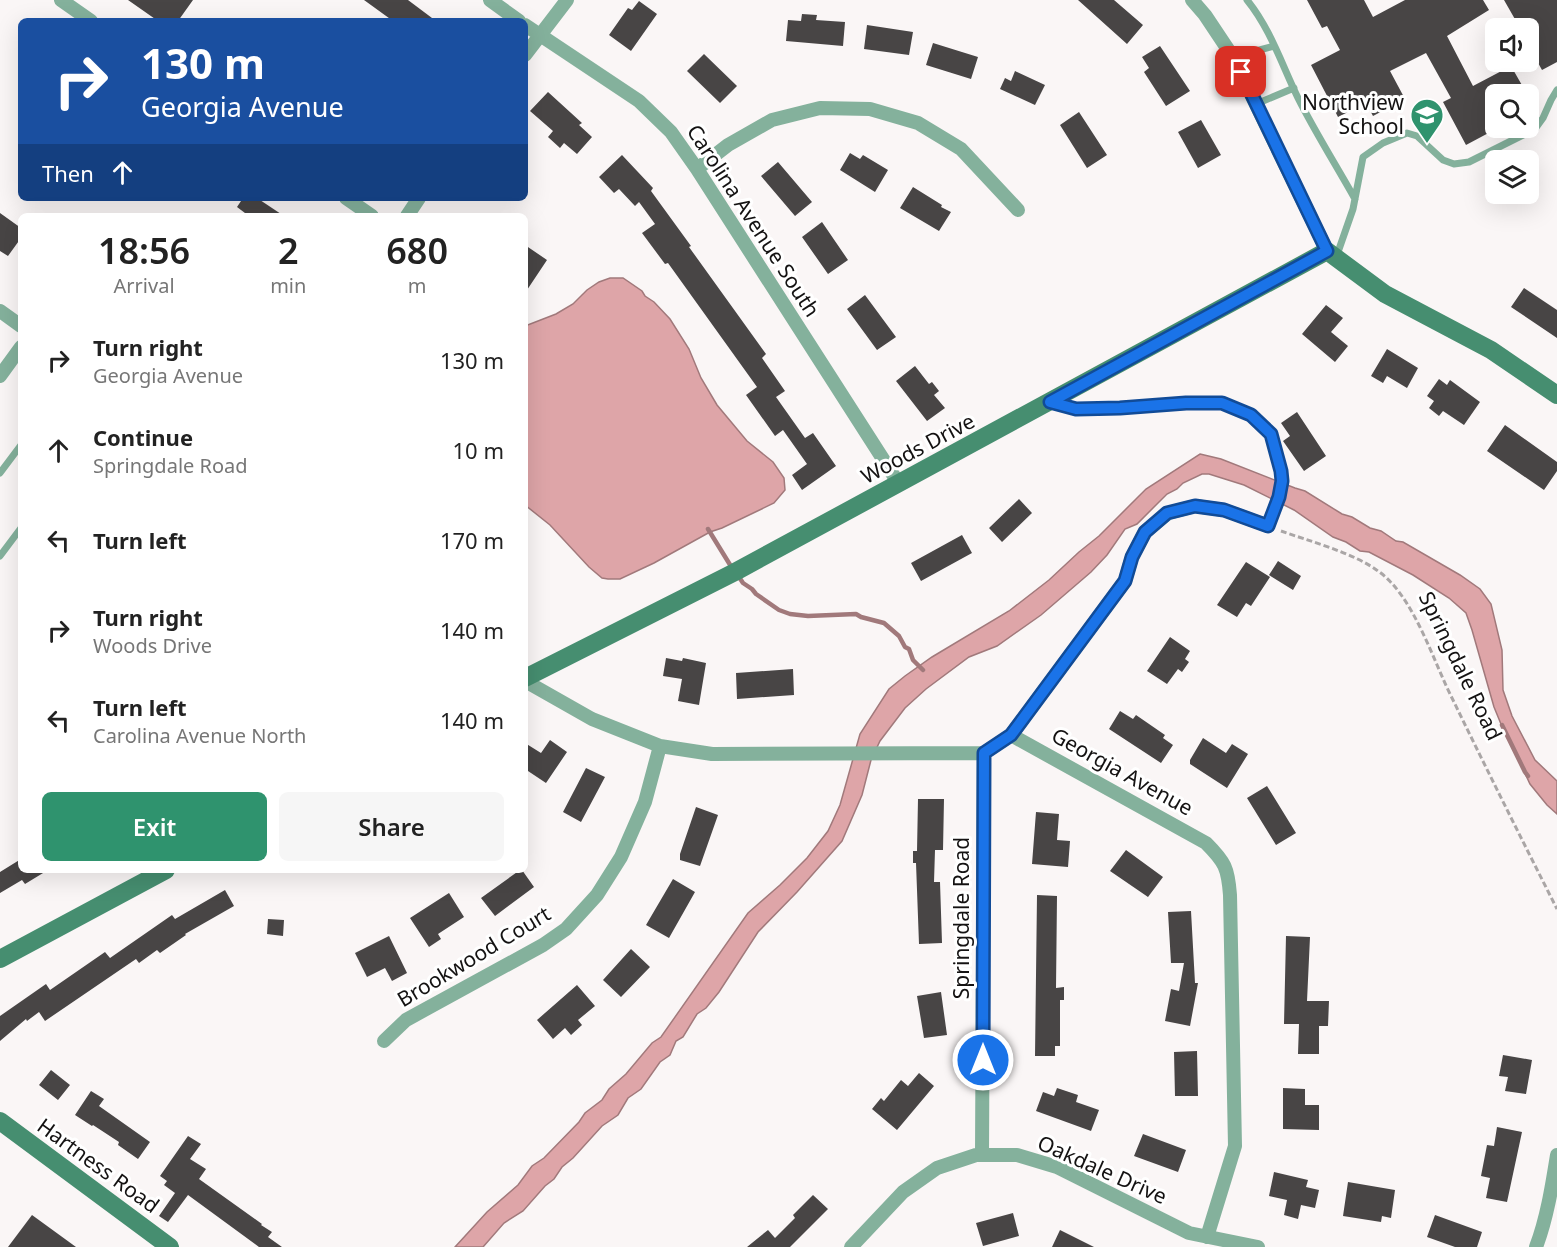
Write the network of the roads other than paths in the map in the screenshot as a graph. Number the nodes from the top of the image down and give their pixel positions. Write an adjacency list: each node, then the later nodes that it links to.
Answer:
1 (61, 0): 6 (street)
2 (490, 0): 7 (street)
3 (567, 0): 9 (street)
4 (1191, 0): 12 (street)
5 (1247, 0): 10 (lane)
6 (87, 18)
7 (515, 18)
8 (528, 27): 9 (street, Carolina Avenue South)
9 (540, 36): 11 (street); 16 (street, Carolina Avenue South)
10 (1274, 46): 12 (lane); 13 (lane)
11 (528, 51)
12 (1233, 57): 15 (street)
13 (1294, 88): 15 (lane); 17 (lane)
14 (1557, 90): 17 (lane)
15 (1256, 104): 21 (street)
16 (697, 169): 19 (street); 30 (street, Carolina Avenue South)
17 (1354, 199): 21 (lane)
18 (350, 201): 20 (street)
19 (1018, 210)
20 (368, 213)
21 (1332, 254): 26 (street); 27 (street, Woods Drive)
22 (0, 311): 23 (street)
23 (18, 324)
24 (18, 351): 25 (street)
25 (0, 376)
26 (1557, 395)
27 (1050, 402): 30 (street, Woods Drive); 31 (lane)
28 (18, 449): 29 (lane)
29 (0, 473)
30 (899, 484): 34 (street, Woods Drive)
31 (1268, 526): 36 (street)
32 (18, 532): 33 (lane)
33 (0, 556)
34 (528, 677)
35 (528, 681): 37 (street)
36 (1011, 735): 38 (street); 45 (street, Georgia Avenue)
37 (660, 746): 38 (street); 41 (street, Brookwood Court)
38 (984, 753): 43 (street, Springdale Road)
39 (160, 873): 40 (street)
40 (0, 959)
41 (384, 1041)
42 (0, 1121): 46 (street, Hartness Road)
43 (982, 1155): 45 (street, Oakdale Drive); 47 (street, Oakdale Drive)
44 (1557, 1155): 49 (street)
45 (1207, 1237): 48 (street, Oakdale Drive)
46 (170, 1247)
47 (851, 1247)
48 (1258, 1247)
49 (1536, 1247)

